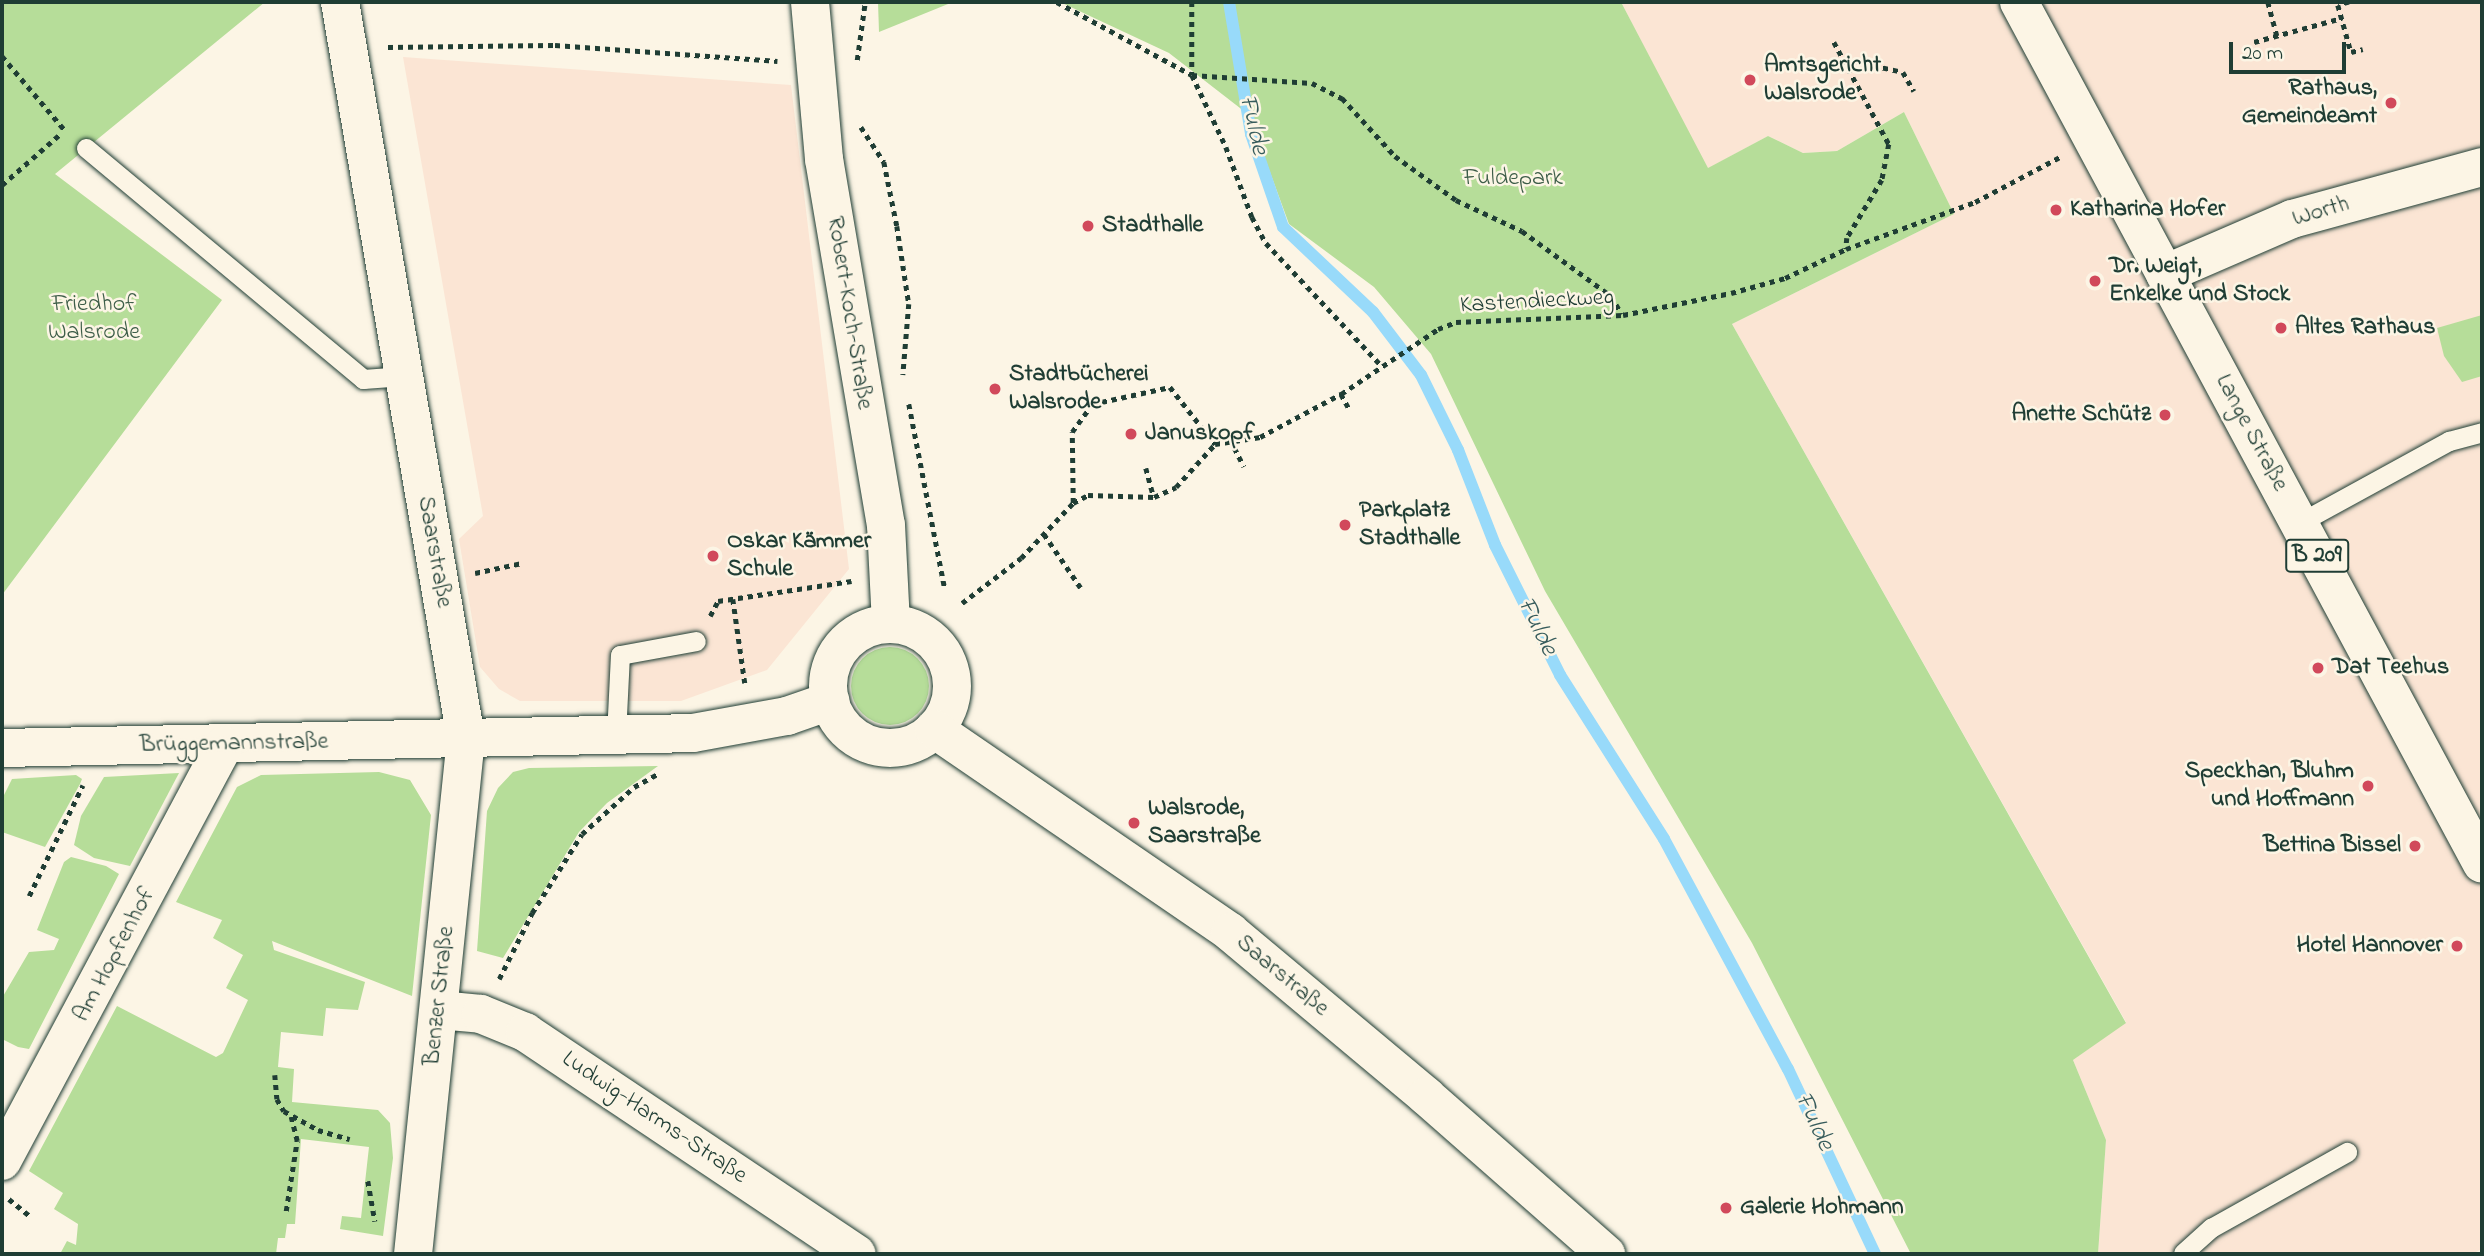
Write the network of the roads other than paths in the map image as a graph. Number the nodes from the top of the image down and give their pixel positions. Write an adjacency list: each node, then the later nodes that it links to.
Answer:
1 (340, 2): 7 (street, Saarstraße)
2 (810, 2): 10 (street, Robert-Koch-Straße)
3 (2019, 2): 6 (street, Lange Straße / B 209)
4 (86, 148): 7 (lane)
5 (2482, 167): 6 (street, Worth)
6 (2165, 274): 9 (street, Lange Straße / B 209)
7 (404, 376): 15 (street, Saarstraße)
8 (2482, 432): 9 (lane)
9 (2299, 523): 18 (street, Lange Straße / B 209)
10 (891, 624): 12 (street); 13 (street)
11 (696, 641): 14 (lane)
12 (830, 701): 13 (street); 14 (street)
13 (934, 729): 24 (street, Saarstraße)
14 (616, 736): 15 (street)
15 (466, 738): 16 (street, Brüggemannstraße); 19 (street, Benzer Straße)
16 (224, 746): 17 (street, Brüggemannstraße); 21 (street, Am Hopfenhof)
17 (2, 748)
18 (2482, 864)
19 (439, 1010): 22 (street, Benzer Straße); 23 (street, Ludwig-Harms-Straße)
20 (2347, 1152): 25 (lane)
21 (3, 1178)
22 (413, 1254)
23 (857, 1254)
24 (1606, 1254)
25 (2181, 1254)

